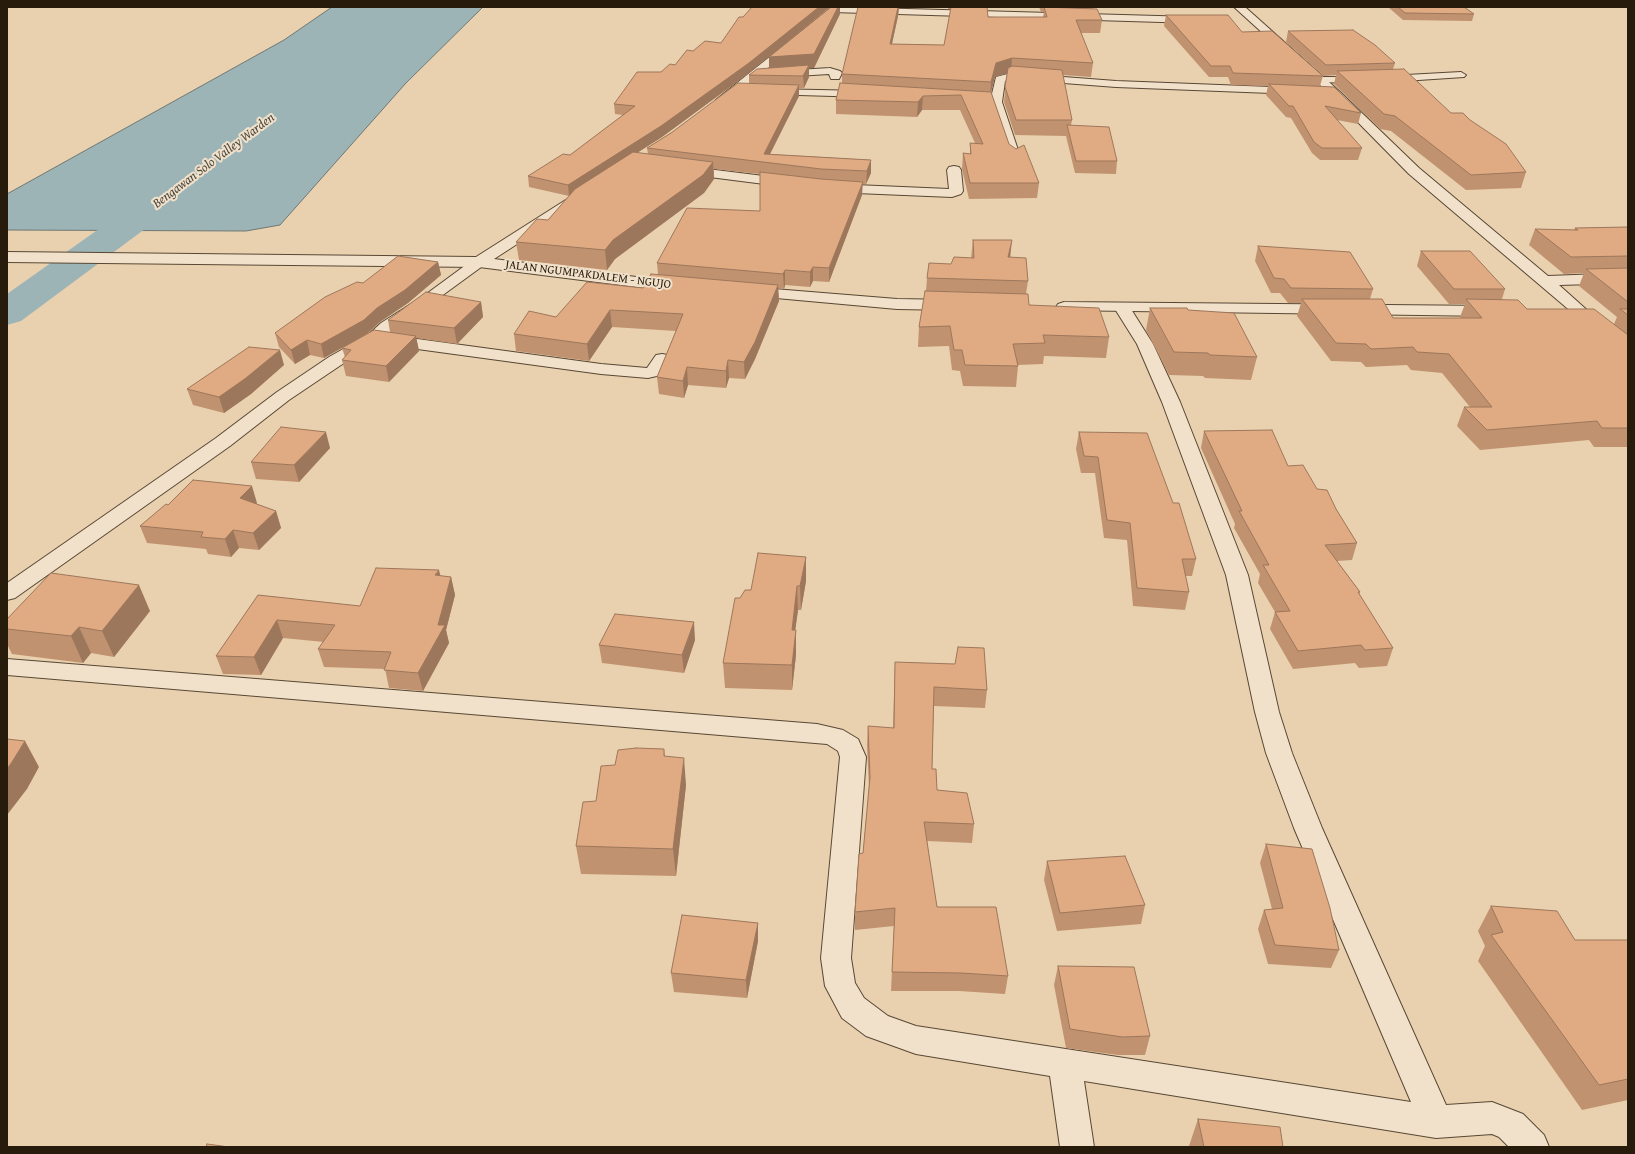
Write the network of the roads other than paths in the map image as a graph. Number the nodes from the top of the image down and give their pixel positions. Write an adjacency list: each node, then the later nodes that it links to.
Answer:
1 (1239, 7): 5 (street)
2 (837, 8): 3 (street); 7 (street)
3 (1206, 20)
4 (1238, 21): 5 (street)
5 (1254, 22): 11 (street)
6 (1461, 75): 9 (lane)
7 (754, 76): 8 (street); 12 (street)
8 (835, 77)
9 (1381, 79)
10 (1367, 80): 11 (lane)
11 (1318, 88): 15 (street); 26 (street)
12 (734, 91): 13 (street); 16 (street)
13 (880, 95)
14 (950, 99): 15 (street)
15 (996, 102): 17 (street)
16 (712, 108)
17 (1015, 158)
18 (670, 169): 20 (street)
19 (954, 170): 21 (street)
20 (797, 184)
21 (821, 187)
22 (586, 193): 24 (street, JALAN NGUMPAKDALEM - NGUJO)
23 (7, 257): 24 (street)
24 (479, 262): 27 (street, JALAN NGUMPAKDALEM - NGUJO); 34 (street)
25 (1628, 278): 26 (street)
26 (1544, 281): 33 (street)
27 (688, 288)
28 (734, 291): 29 (street)
29 (967, 306)
30 (1045, 307): 31 (street)
31 (1124, 308): 32 (street); 39 (street)
32 (1509, 311)
33 (1556, 311)
34 (374, 339): 35 (street); 36 (street)
35 (662, 359)
36 (7, 593)
37 (7, 667): 38 (street)
38 (1065, 1064): 39 (street); 40 (street)
39 (1436, 1122): 41 (street)
40 (1077, 1147)
41 (1532, 1147)

